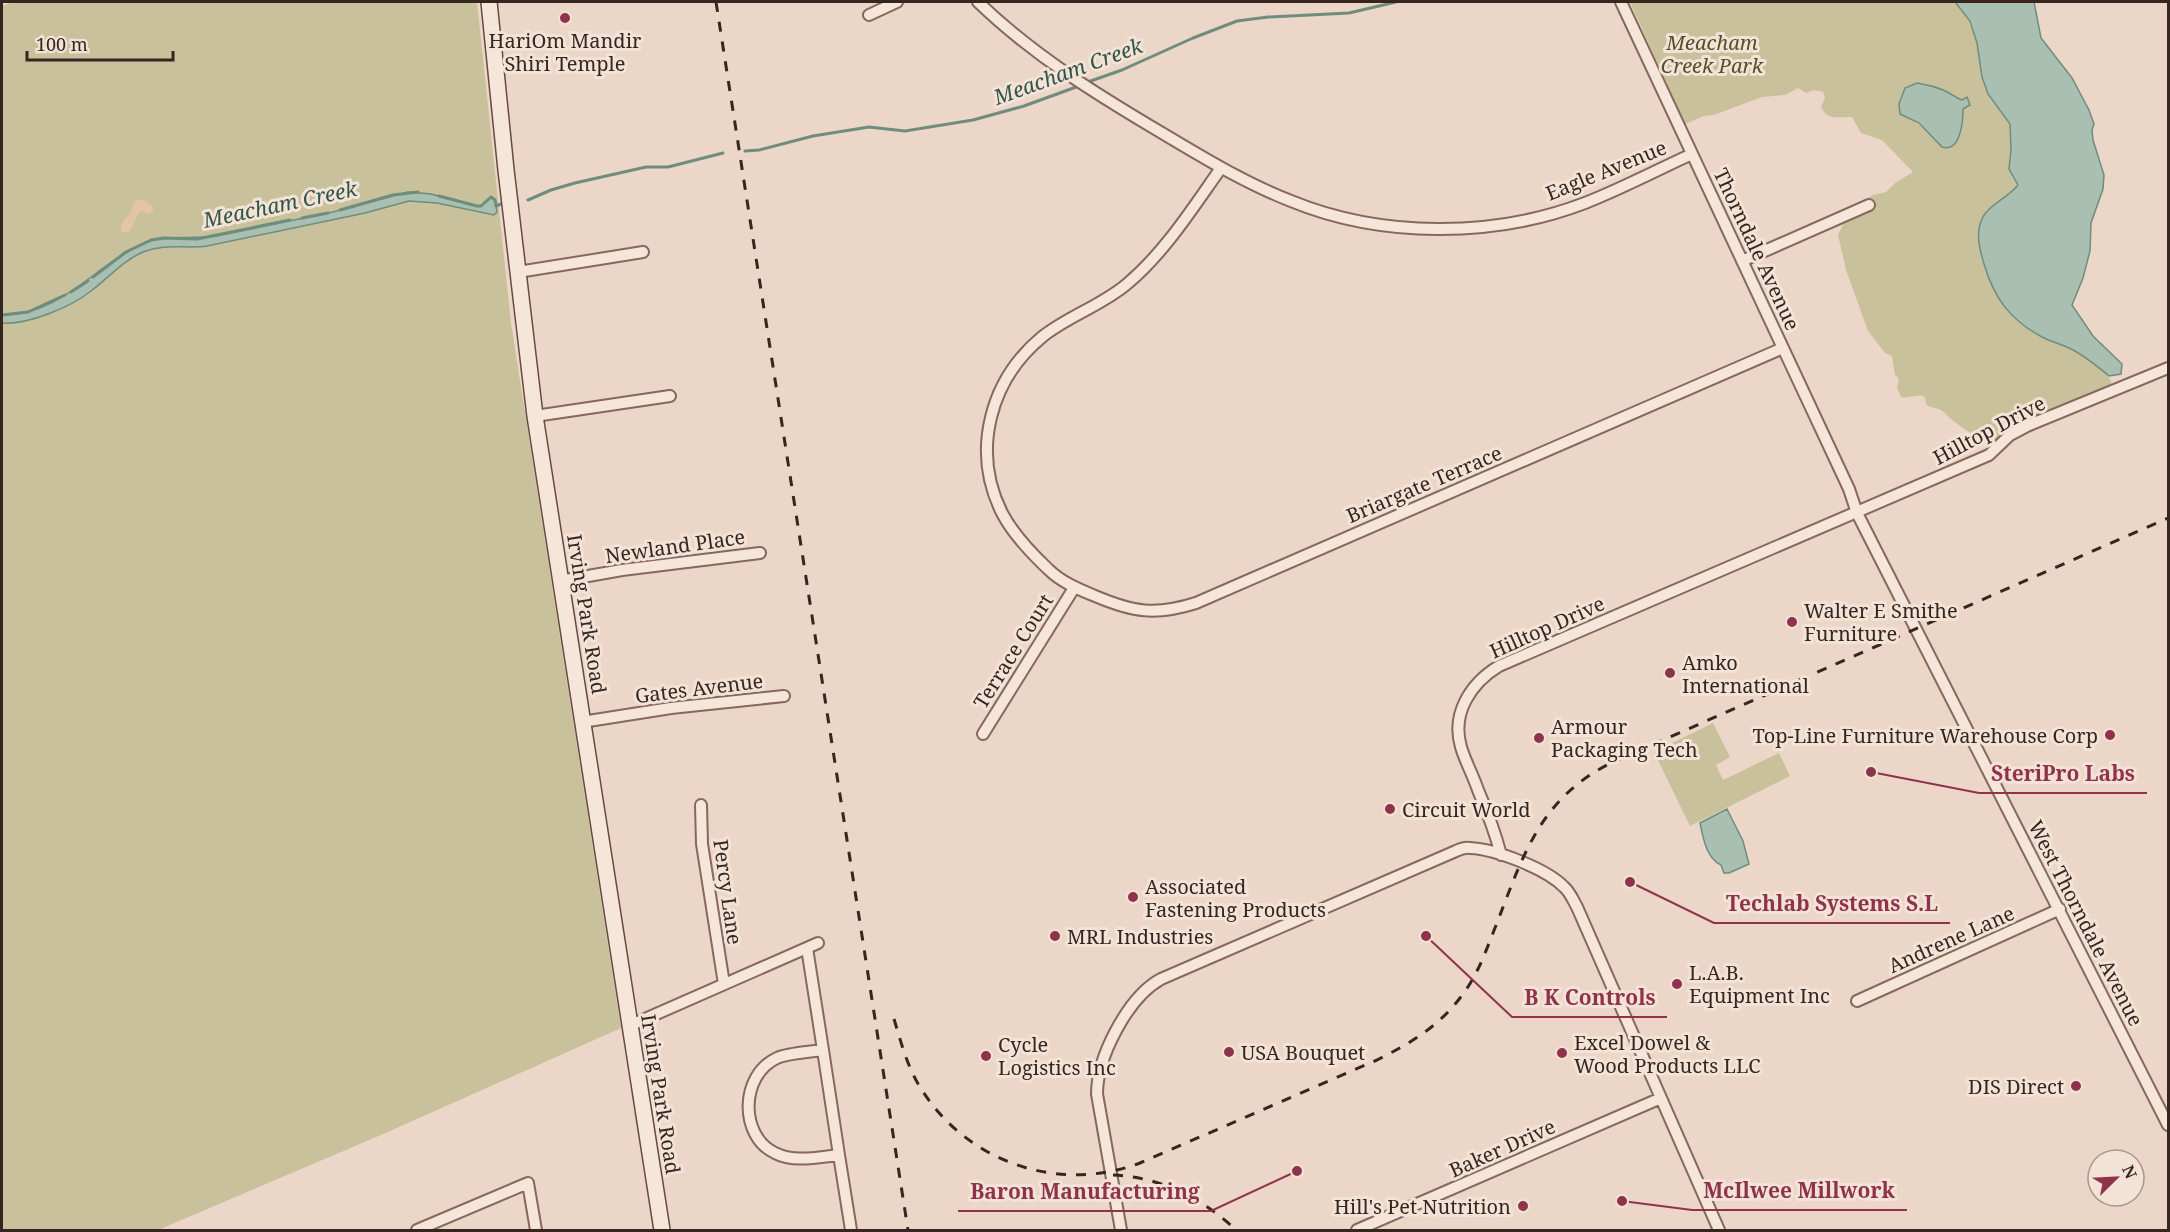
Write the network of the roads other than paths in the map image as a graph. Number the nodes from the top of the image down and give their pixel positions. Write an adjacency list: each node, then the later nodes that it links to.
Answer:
1 (489, 2): 11 (main road, Irving Park Road)
2 (897, 2): 5 (street)
3 (978, 2): 7 (street, Eagle Avenue)
4 (1621, 2): 6 (street, Thorndale Avenue)
5 (869, 15)
6 (1692, 154): 7 (street, Eagle Avenue); 10 (street, Thorndale Avenue)
7 (1221, 168): 19 (street, Briargate Terrace)
8 (1869, 205): 10 (street)
9 (643, 252): 11 (street)
10 (1742, 261): 12 (street, Thorndale Avenue)
11 (518, 272): 15 (main road, Irving Park Road)
12 (1783, 348): 16 (street, Thorndale Avenue); 19 (street, Briargate Terrace)
13 (2169, 368): 16 (street, Hilltop Drive)
14 (670, 396): 15 (street)
15 (535, 416): 18 (main road, Irving Park Road)
16 (1857, 513): 24 (street, Hilltop Drive); 25 (street, West Thorndale Avenue)
17 (760, 553): 18 (street, Newland Place)
18 (560, 581): 21 (main road, Irving Park Road)
19 (1074, 588): 22 (street, Terrace Court)
20 (784, 696): 21 (street, Gates Avenue)
21 (582, 722): 30 (main road, Irving Park Road)
22 (982, 734)
23 (701, 805): 28 (street, Percy Lane)
24 (1501, 855): 32 (street); 39 (street)
25 (2060, 909): 29 (street, Andrene Lane); 33 (street, West Thorndale Avenue)
26 (818, 943): 27 (street)
27 (807, 948): 28 (street); 31 (street)
28 (724, 984): 30 (street)
29 (1857, 1001)
30 (629, 1026): 37 (main road, Irving Park Road)
31 (823, 1050): 34 (street); 34 (street)
32 (1661, 1098): 40 (street, Baker Drive); 41 (street)
33 (2169, 1125)
34 (839, 1155): 38 (street)
35 (417, 1230): 36 (street)
36 (536, 1230)
37 (662, 1230)
38 (851, 1230)
39 (1121, 1230)
40 (1358, 1230)
41 (1719, 1230)

